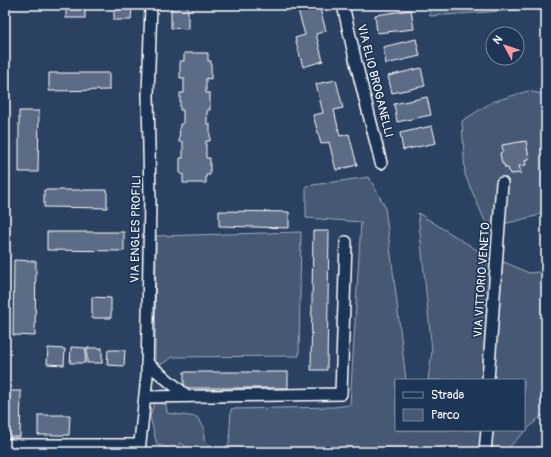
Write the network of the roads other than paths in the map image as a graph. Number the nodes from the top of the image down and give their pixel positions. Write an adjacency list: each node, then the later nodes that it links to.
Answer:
1 (151, 5): 6 (street, VIA ENGLES PROFILI)
2 (343, 5): 3 (street, VIA ELIO BROGANELLI)
3 (381, 163)
4 (502, 183): 7 (street, VIA VITTORIO VENETO)
5 (346, 242): 8 (street)
6 (147, 363): 8 (street); 9 (street, VIA ENGLES PROFILI)
7 (488, 379)
8 (187, 396): 9 (street)
9 (145, 397): 13 (street, VIA ENGLES PROFILI)
10 (487, 431): 14 (street)
11 (5, 445): 12 (street)
12 (118, 448): 13 (street)
13 (139, 448)
14 (485, 452)

